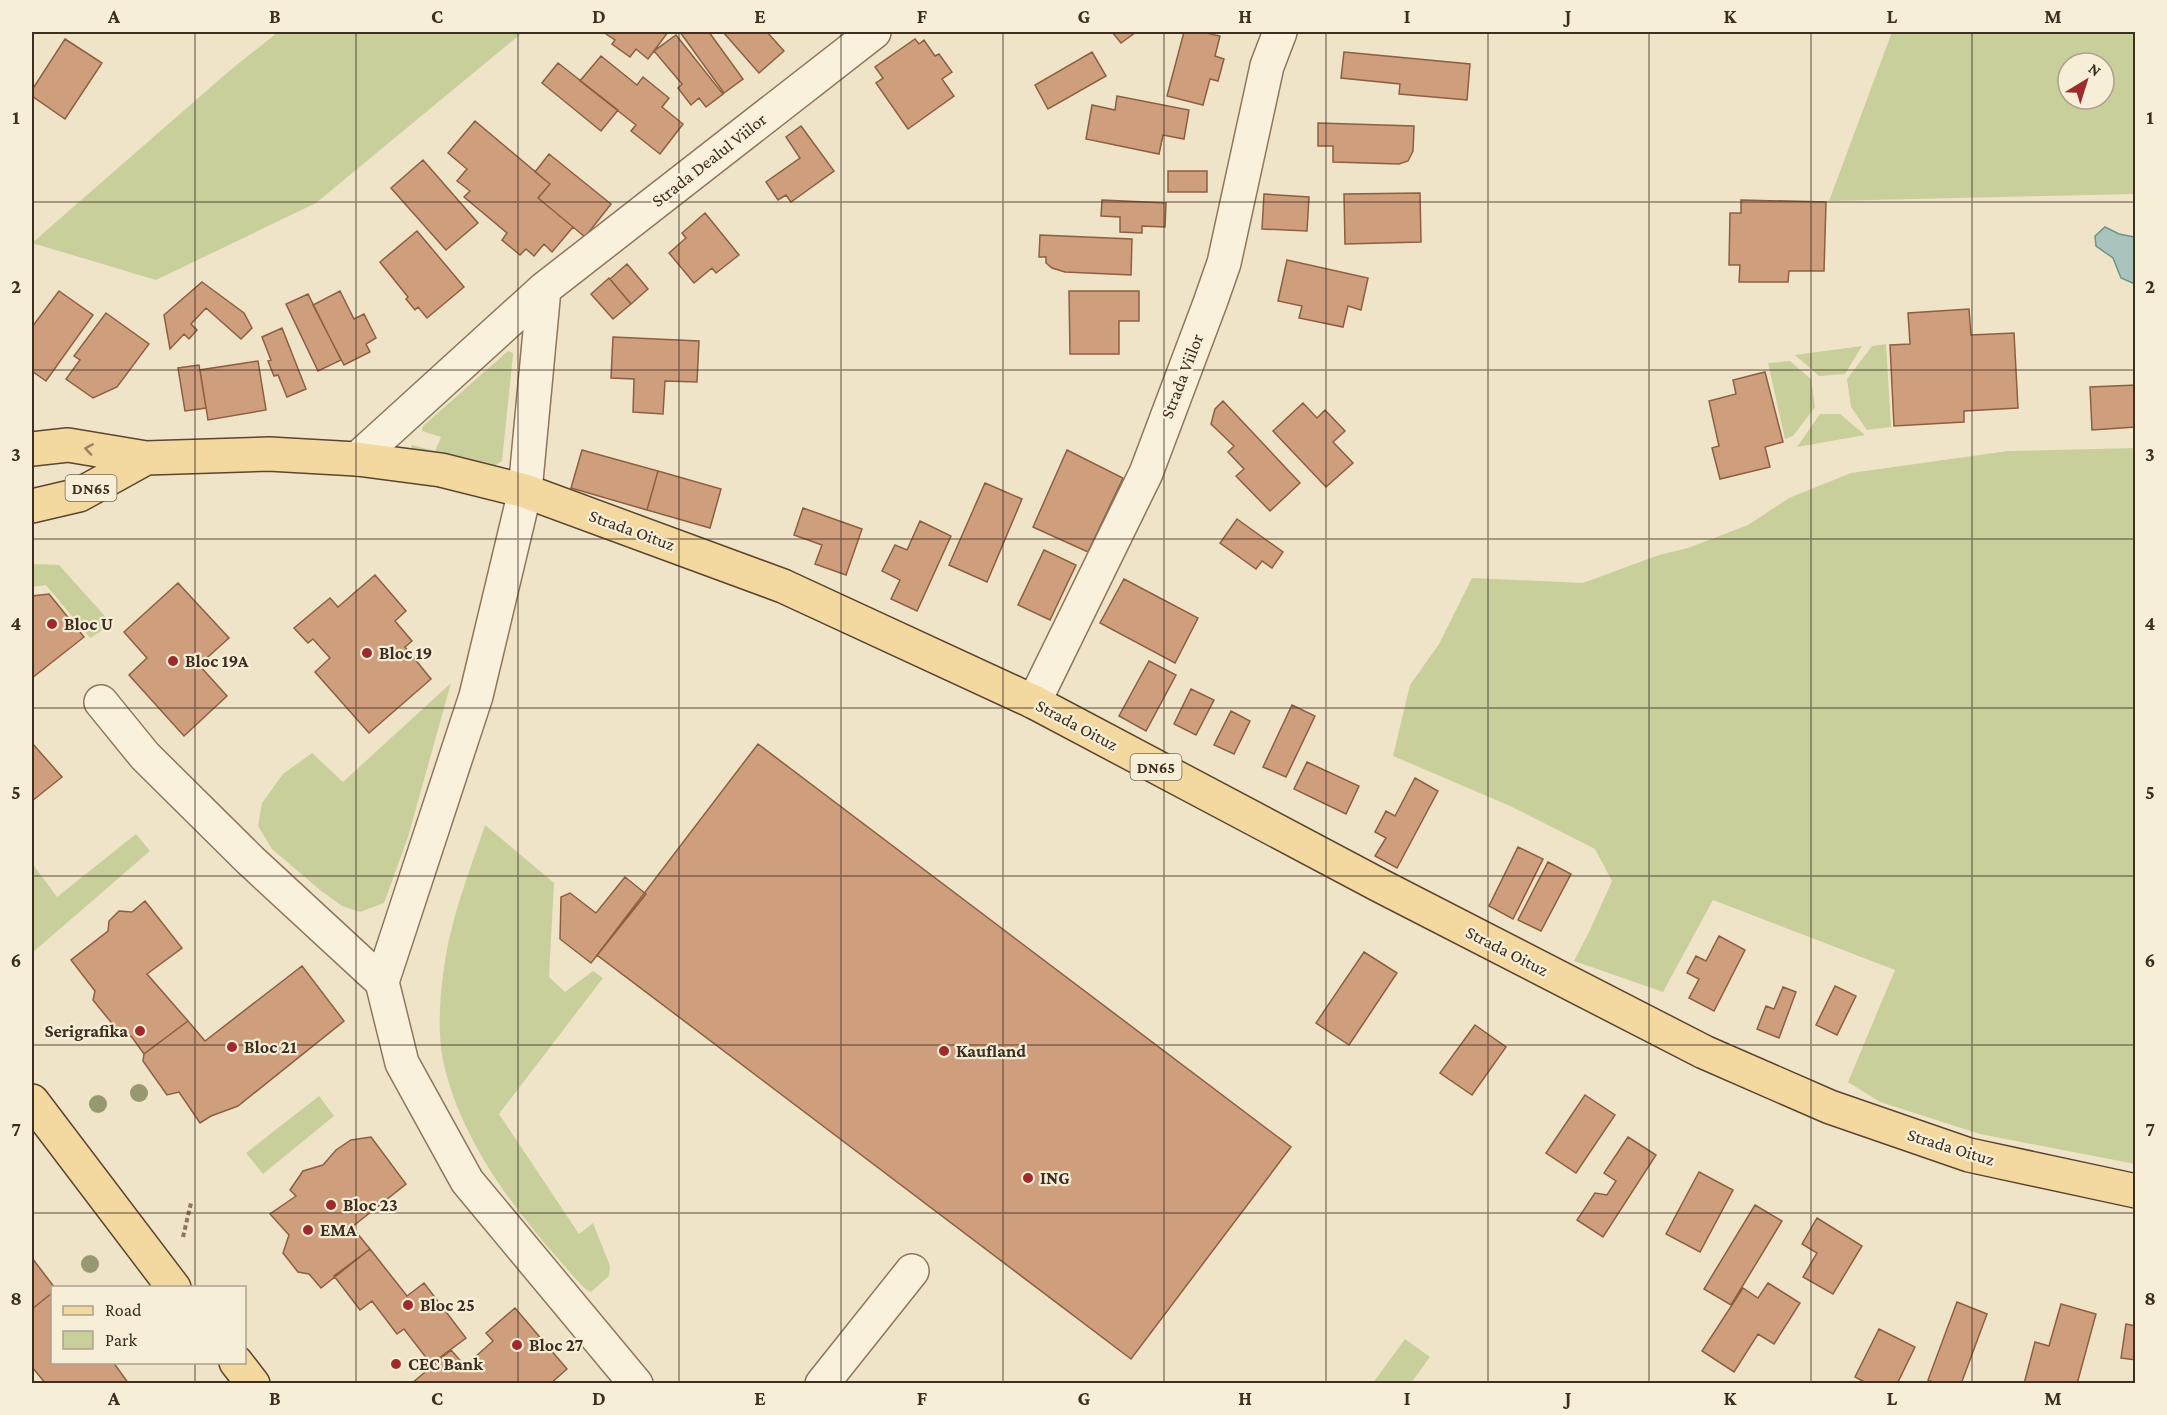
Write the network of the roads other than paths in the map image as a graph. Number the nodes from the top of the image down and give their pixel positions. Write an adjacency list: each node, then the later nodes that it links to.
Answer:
1 (874, 32): 3 (street, Strada Dealul Viilor)
2 (1280, 32): 10 (street, Strada Viilor)
3 (544, 289): 6 (street, Strada Dealul Viilor); 7 (street)
4 (32, 449): 5 (main road, Strada Oituz / DN65, one-way to 4)
5 (146, 458): 6 (main road, Strada Oituz / DN65); 8 (main road, Strada Oituz / DN65)
6 (357, 459): 7 (main road, Strada Oituz / DN65)
7 (525, 491): 10 (main road, Strada Oituz / DN65); 11 (street)
8 (32, 506)
9 (101, 702): 11 (street)
10 (1034, 702): 13 (main road, Strada Oituz / DN65)
11 (382, 982): 18 (street)
12 (32, 1101): 15 (main road)
13 (2136, 1191)
14 (912, 1271): 19 (street)
15 (173, 1286)
16 (238, 1364): 17 (main road)
17 (253, 1383)
18 (636, 1383)
19 (822, 1383)

